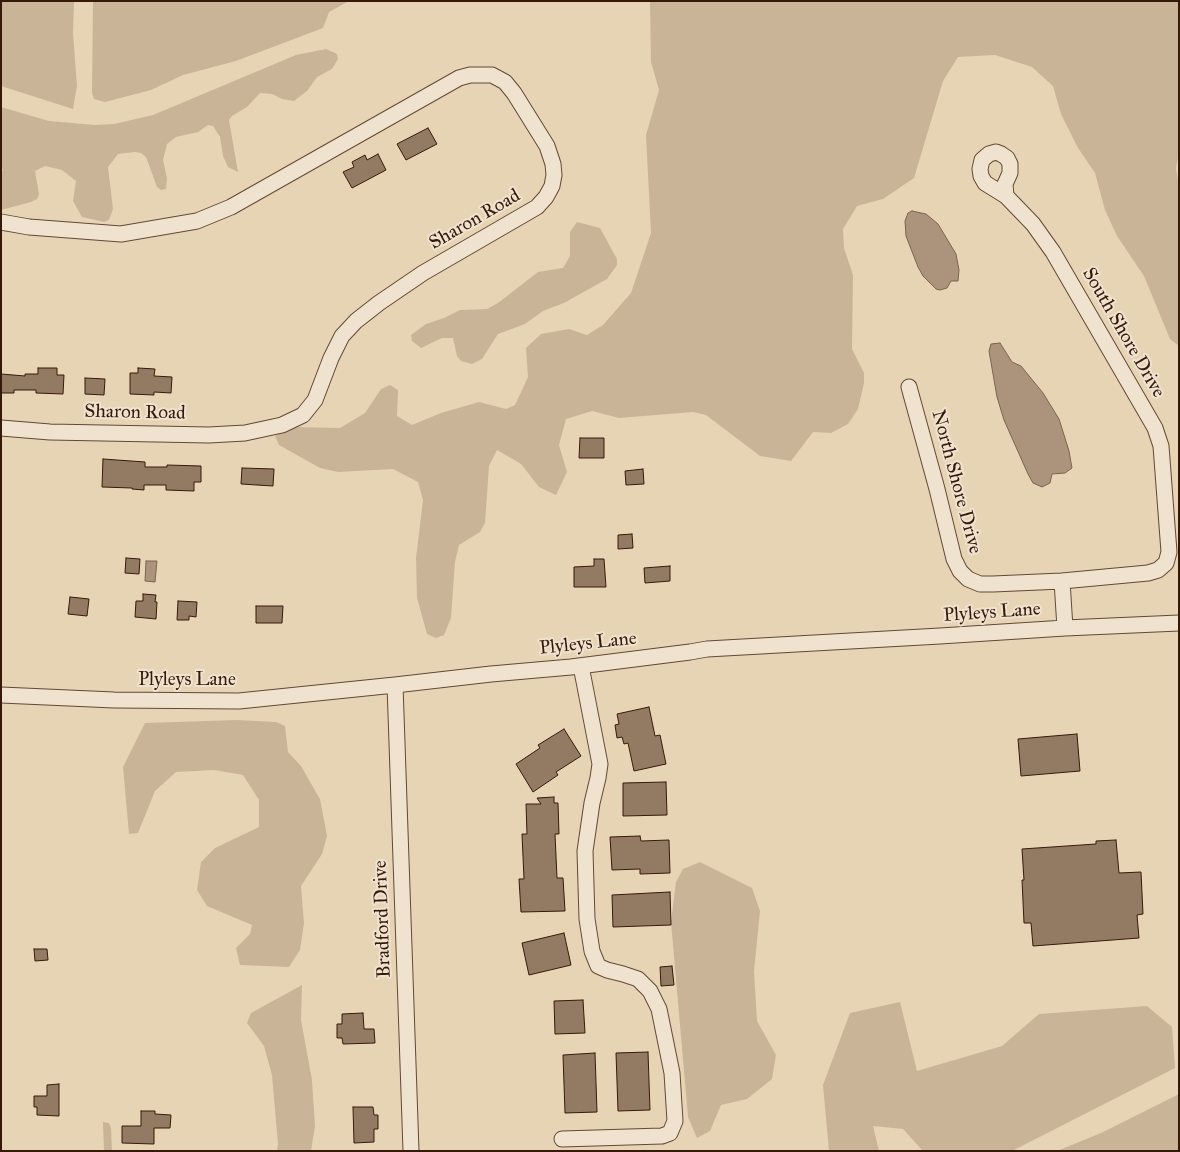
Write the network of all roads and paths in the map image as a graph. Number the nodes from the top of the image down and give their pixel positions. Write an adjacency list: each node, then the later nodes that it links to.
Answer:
1 (1006, 196): 5 (street, South Shore Drive)
2 (1, 222): 4 (street, Sharon Road)
3 (909, 387): 5 (street, North Shore Drive)
4 (1, 428)
5 (1062, 581): 7 (street)
6 (1179, 623): 7 (street, Plyleys Lane)
7 (1065, 628): 8 (street, Plyleys Lane)
8 (581, 666): 9 (street, Plyleys Lane); 11 (street)
9 (394, 685): 10 (street, Plyleys Lane); 12 (street, Bradford Drive)
10 (1, 695)
11 (562, 1139)
12 (411, 1151)

